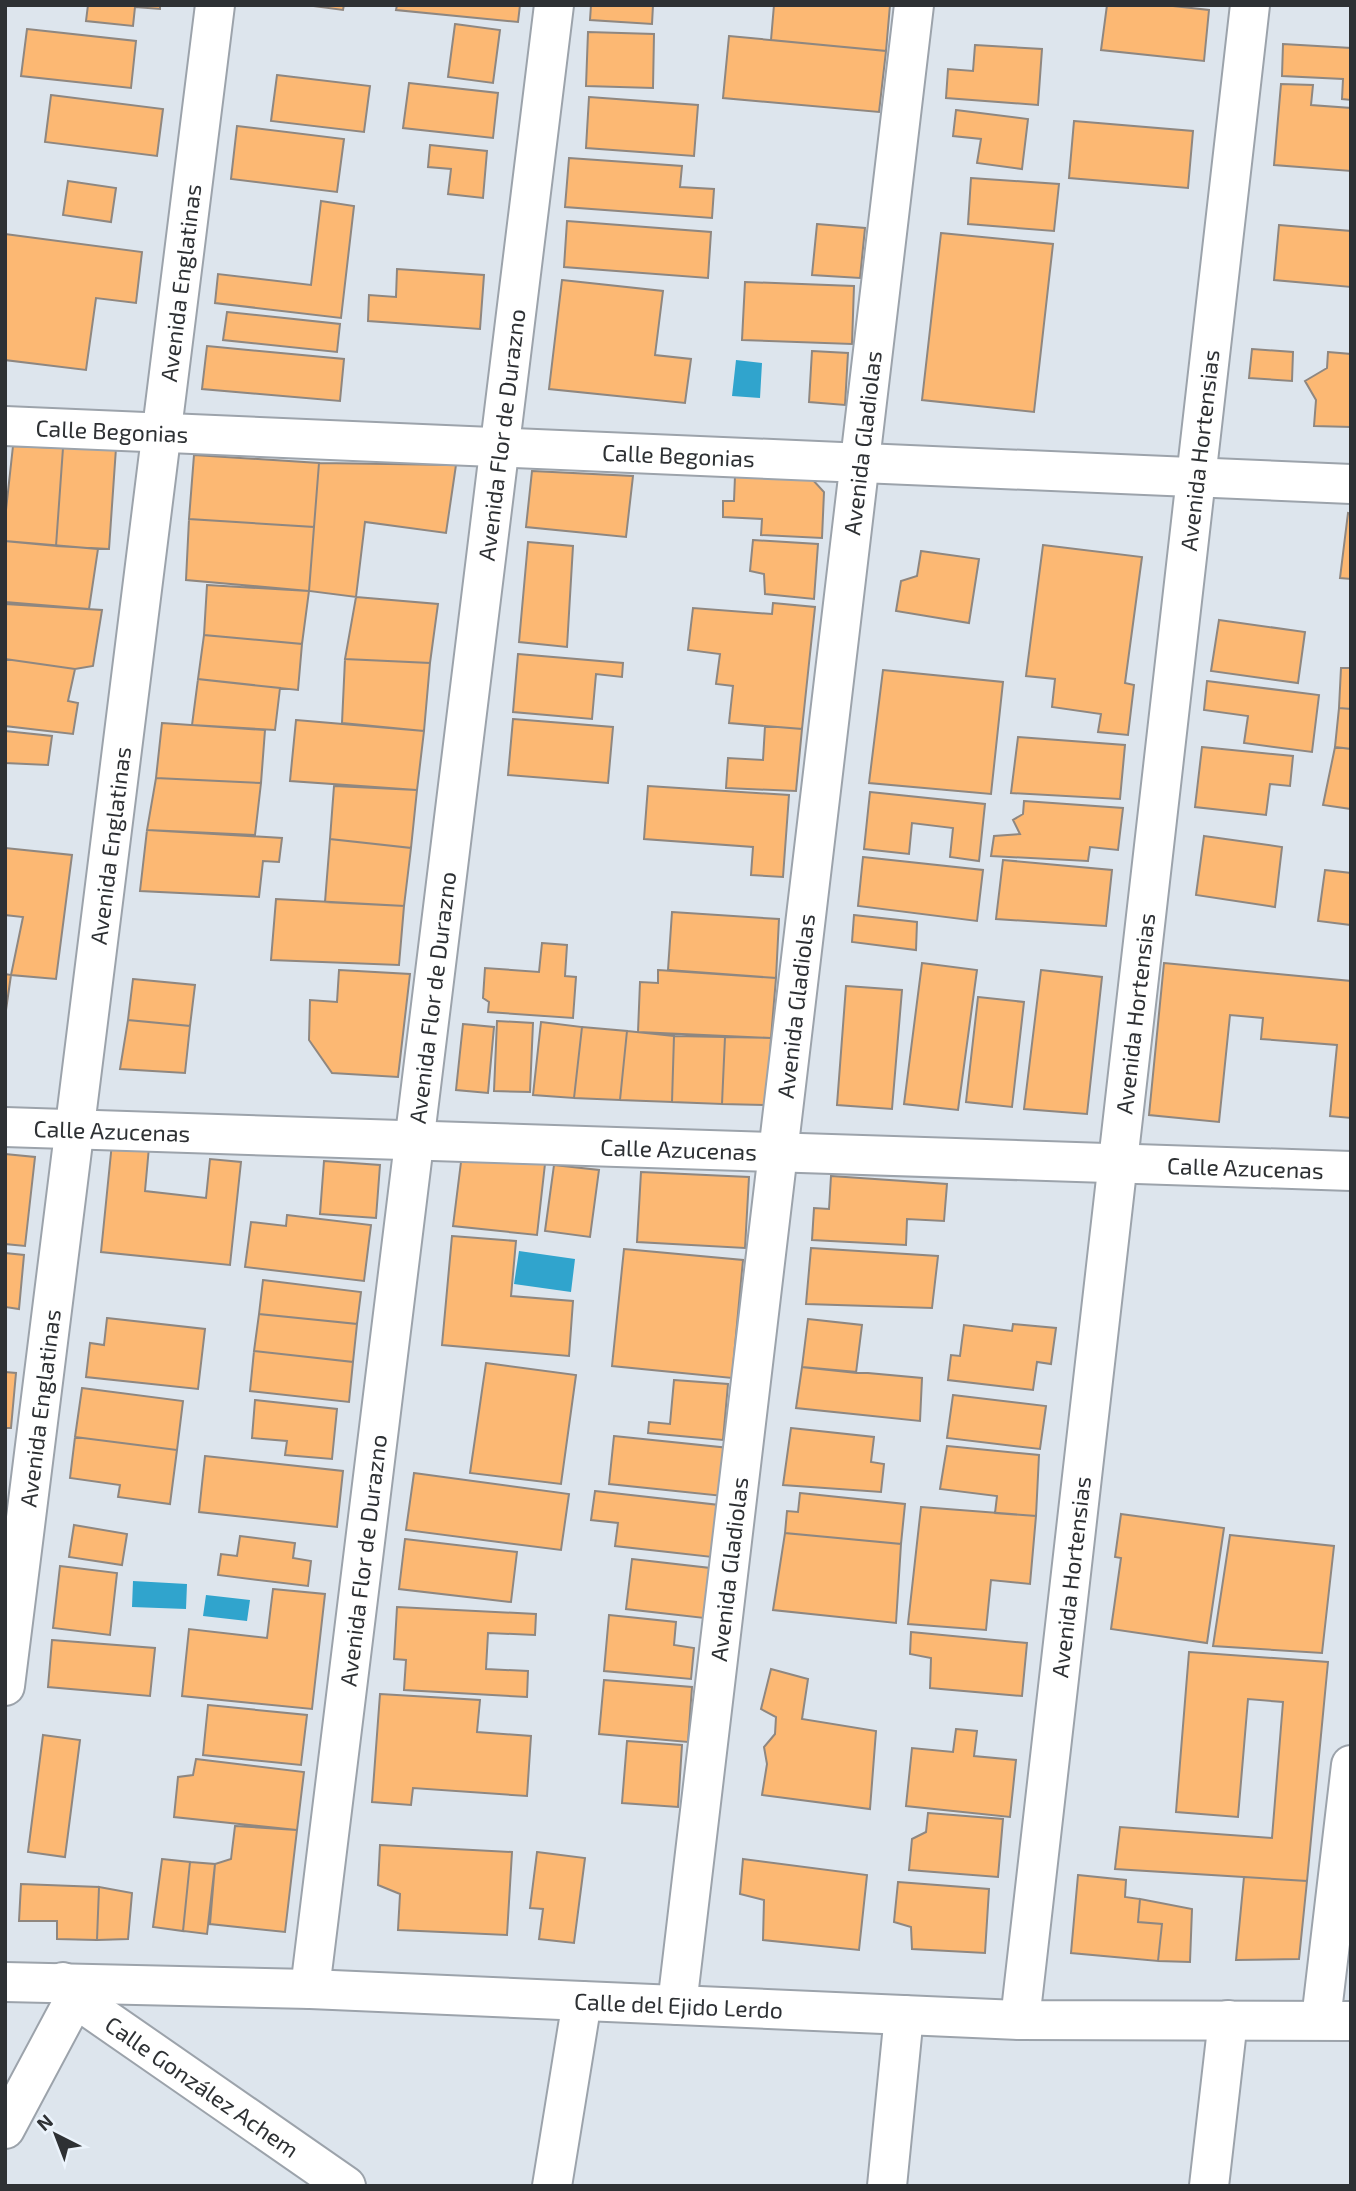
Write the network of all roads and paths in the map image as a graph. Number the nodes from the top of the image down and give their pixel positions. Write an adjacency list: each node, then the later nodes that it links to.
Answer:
1 (215, 5): 6 (street, Avenida Englatinas)
2 (554, 5): 7 (street, Avenida Flor de Durazno)
3 (914, 5): 8 (street, Avenida Gladiolas)
4 (1250, 5): 9 (street, Avenida Hortensias)
5 (5, 426): 6 (street, Calle Begonias)
6 (161, 433): 7 (street, Calle Begonias); 12 (street, Avenida Englatinas)
7 (500, 447): 8 (street, Calle Begonias); 13 (street, Avenida Flor de Durazno)
8 (860, 463): 9 (street, Calle Begonias); 14 (street, Avenida Gladiolas)
9 (1196, 478): 10 (street, Calle Begonias); 15 (street, Avenida Hortensias)
10 (1351, 484)
11 (5, 1126): 12 (street, Calle Azucenas)
12 (74, 1129): 13 (street, Calle Azucenas); 17 (street, Avenida Englatinas)
13 (414, 1140): 14 (street, Calle Azucenas); 21 (street, Avenida Flor de Durazno)
14 (778, 1151): 15 (street, Calle Azucenas); 23 (street, Avenida Gladiolas)
15 (1117, 1163): 16 (street, Calle Azucenas); 25 (street, Avenida Hortensias)
16 (1351, 1171)
17 (5, 1686)
18 (1351, 1765): 27 (street)
19 (5, 1982): 20 (street, Calle del Ejido Lerdo)
20 (69, 1990): 21 (street, Calle del Ejido Lerdo); 28 (street); 29 (street, Calle González Achem)
21 (310, 1990): 22 (street, Calle del Ejido Lerdo)
22 (582, 2000): 23 (street, Calle del Ejido Lerdo); 30 (street)
23 (677, 2005): 24 (street, Calle del Ejido Lerdo)
24 (904, 2015): 25 (street, Calle del Ejido Lerdo); 31 (street)
25 (1020, 2020): 26 (street, Calle del Ejido Lerdo)
26 (1228, 2020): 27 (street, Calle del Ejido Lerdo); 32 (street)
27 (1336, 2021)
28 (5, 2129)
29 (346, 2186)
30 (552, 2186)
31 (887, 2186)
32 (1209, 2186)

